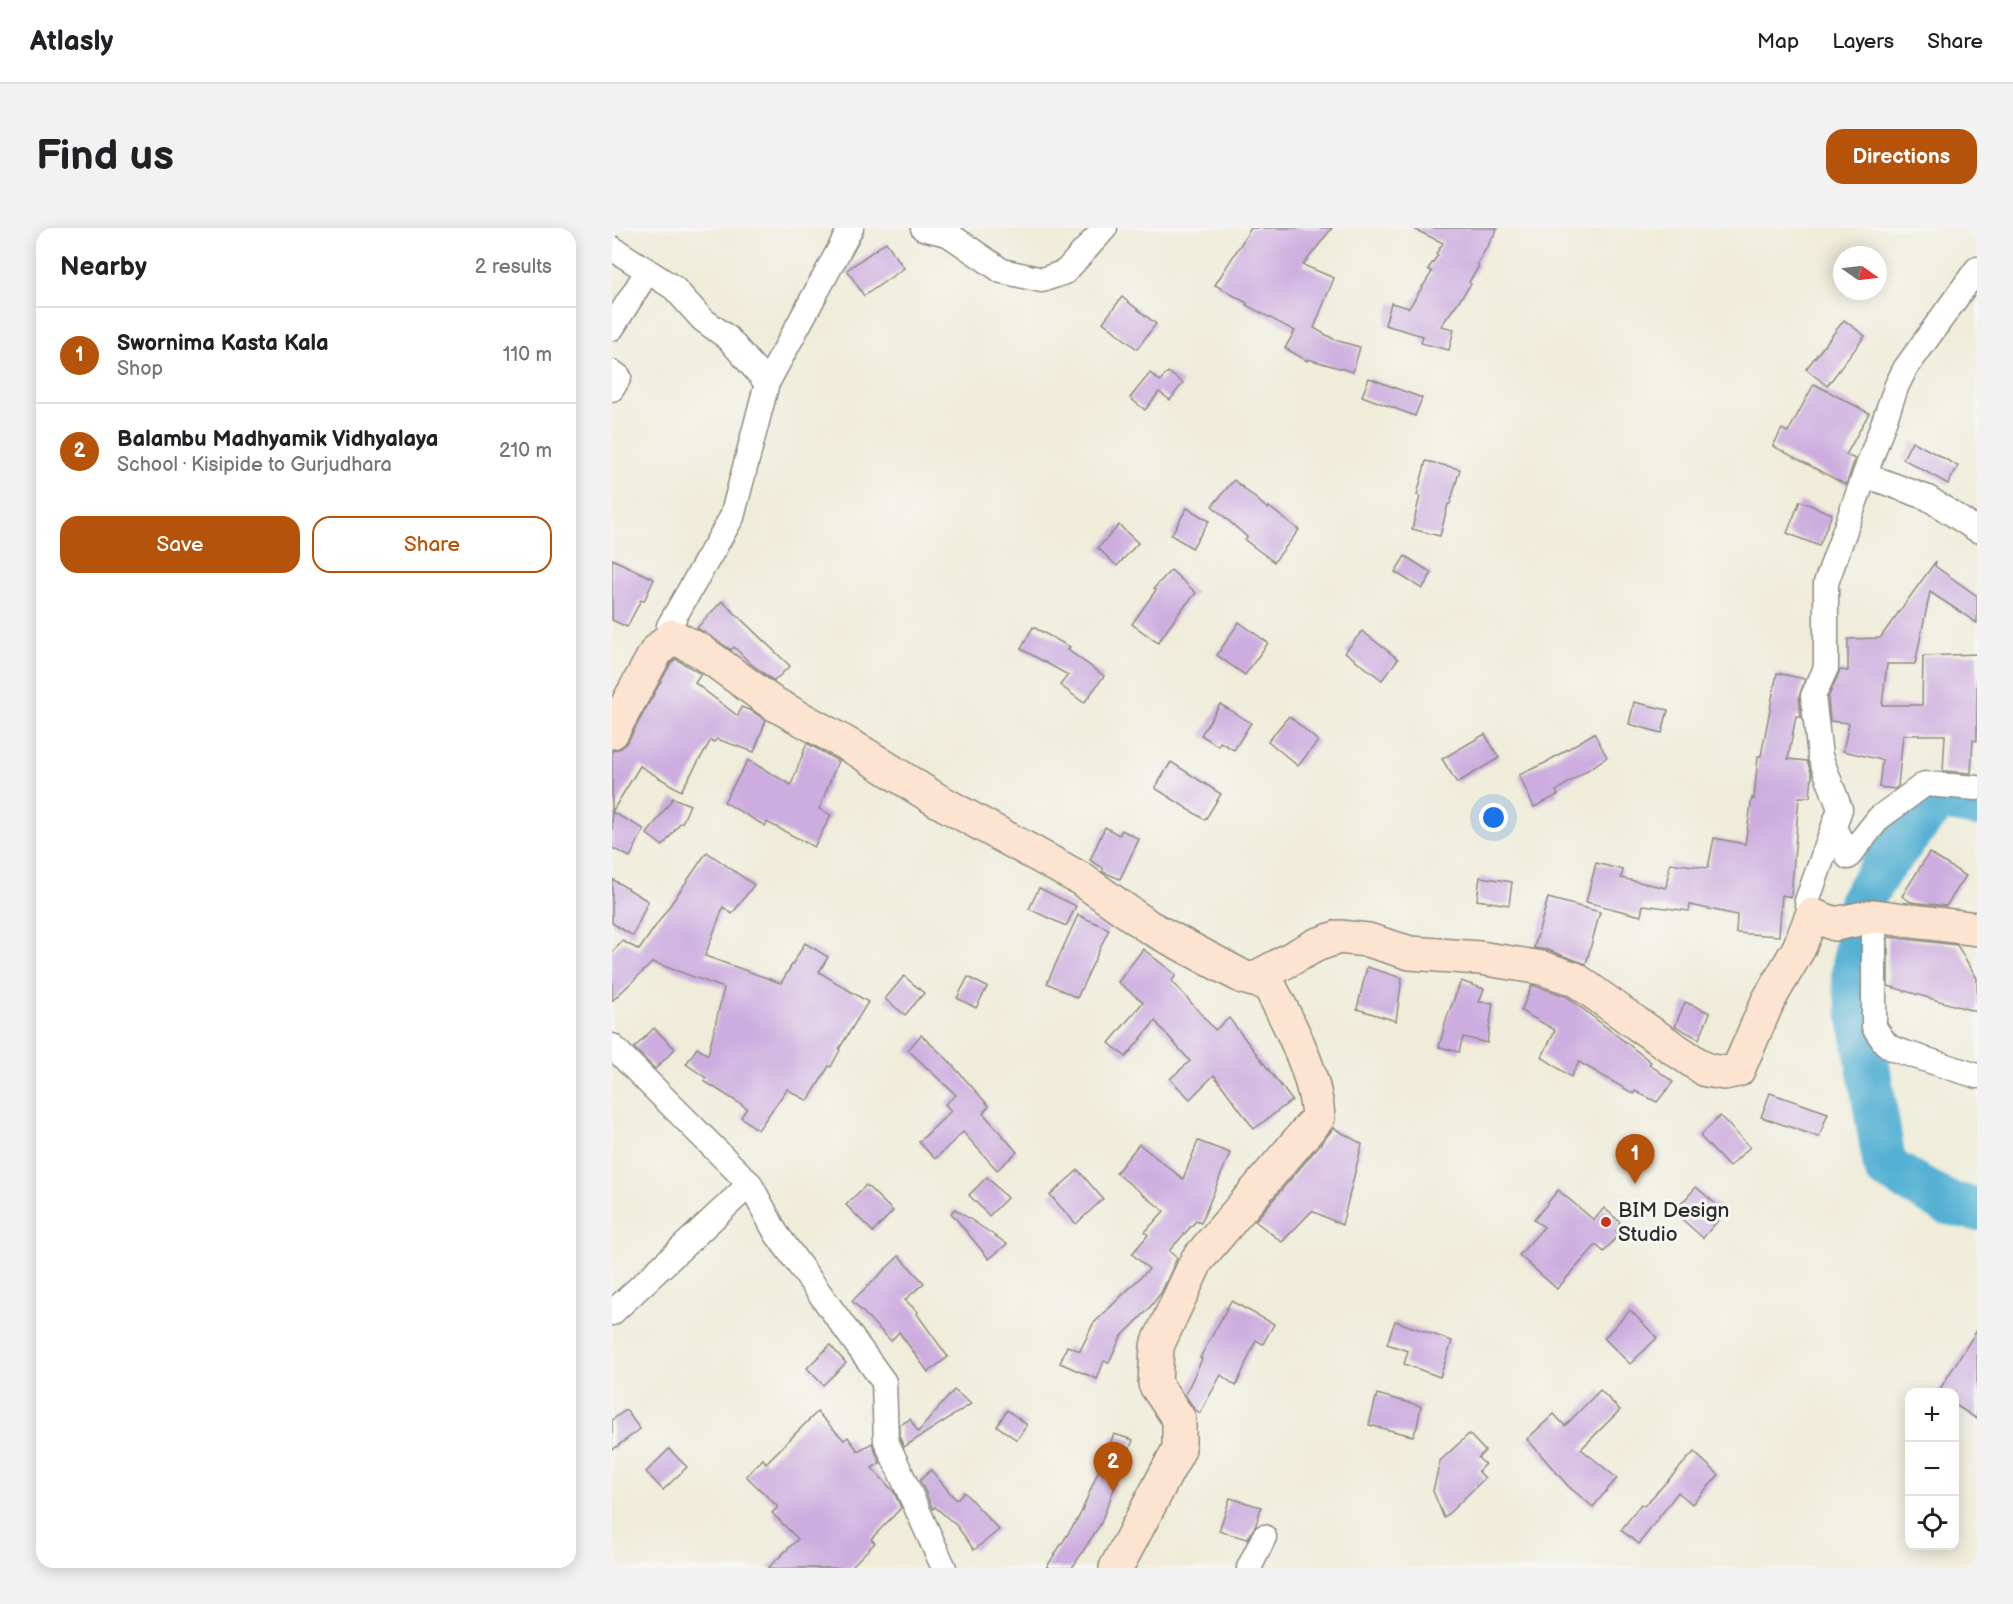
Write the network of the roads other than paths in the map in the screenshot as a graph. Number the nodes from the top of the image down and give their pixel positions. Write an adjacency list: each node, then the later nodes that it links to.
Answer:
1 (850, 228): 9 (street)
2 (924, 228): 3 (street)
3 (1105, 228)
4 (612, 248): 6 (street)
5 (1977, 268): 11 (street)
6 (647, 272): 7 (street); 9 (street)
7 (612, 328)
8 (612, 372): 10 (street)
9 (767, 383): 13 (street)
10 (612, 389)
11 (1865, 475): 12 (street); 16 (street)
12 (1977, 530)
13 (672, 636): 14 (street); 20 (street)
14 (612, 732)
15 (1977, 788): 16 (street)
16 (1840, 810): 18 (street)
17 (1874, 916): 18 (street); 19 (street); 22 (street)
18 (1824, 920): 20 (street)
19 (1977, 929)
20 (1263, 974): 27 (street)
21 (612, 1047): 23 (street)
22 (1977, 1076)
23 (750, 1184): 24 (street); 26 (street)
24 (612, 1313)
25 (1263, 1537): 28 (street)
26 (944, 1568)
27 (1116, 1568)
28 (1249, 1568)

